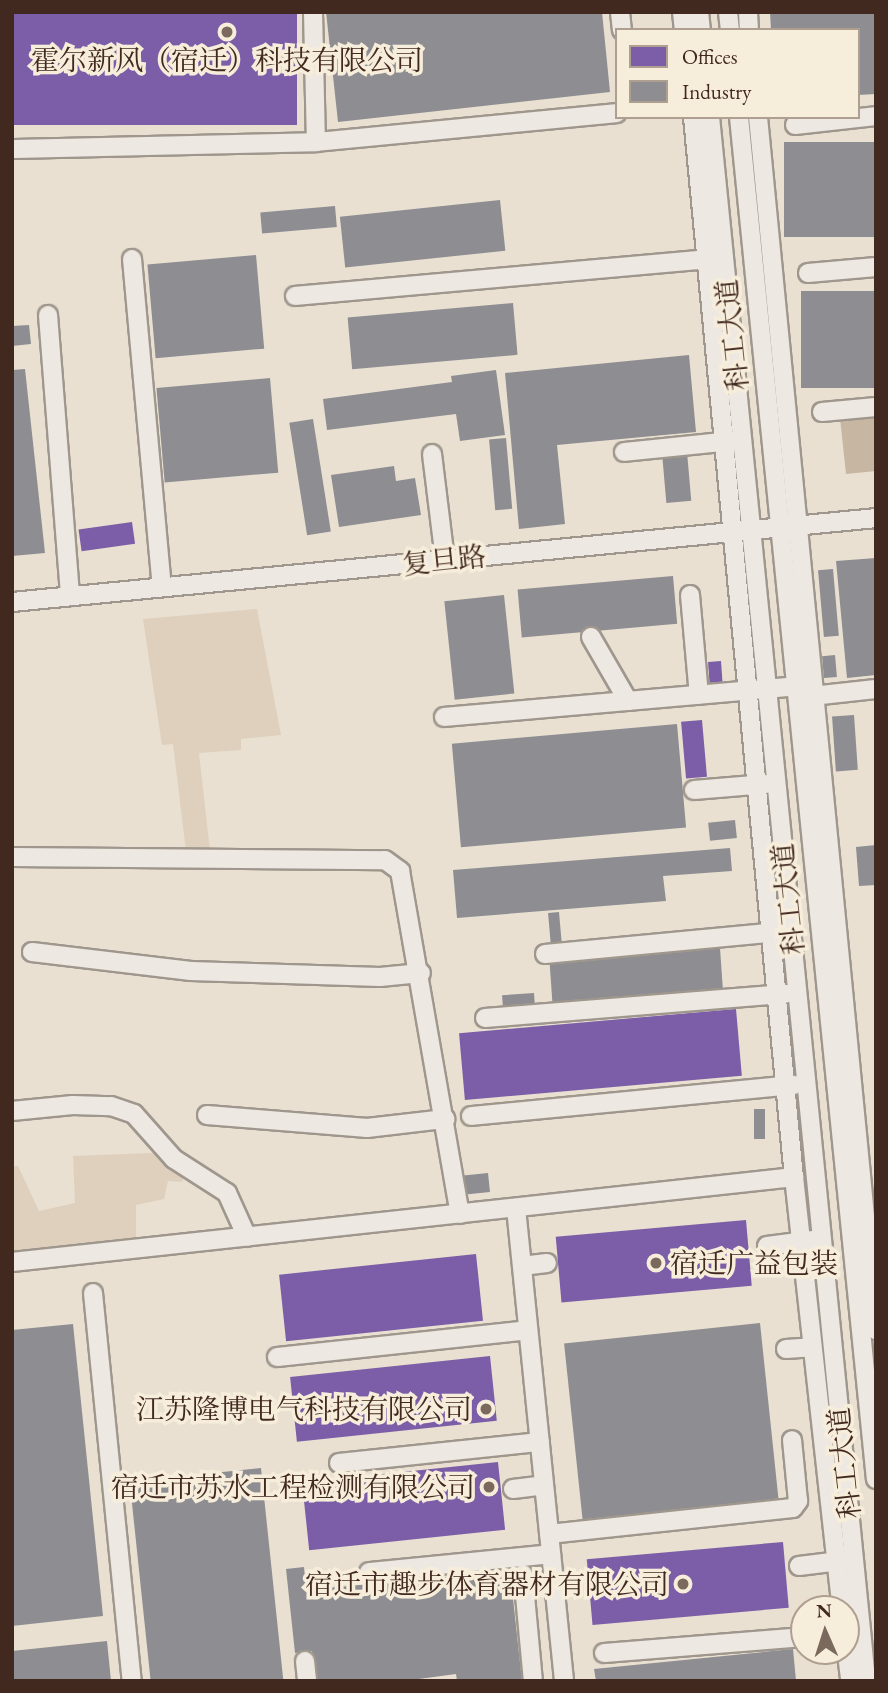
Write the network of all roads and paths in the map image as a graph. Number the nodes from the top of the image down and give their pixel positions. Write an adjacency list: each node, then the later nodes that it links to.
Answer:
1 (313, 12): 9 (street)
2 (615, 113): 9 (street)
3 (693, 119): 11 (street)
4 (710, 119): 11 (street, 科工大道)
5 (739, 119): 24 (street, 科工大道)
6 (758, 119): 24 (street)
7 (849, 119): 8 (street)
8 (795, 125)
9 (316, 142): 10 (street)
10 (12, 149)
11 (715, 258): 15 (street); 19 (street, 科工大道); 20 (street)
12 (132, 259): 28 (street)
13 (876, 267): 14 (street)
14 (808, 273)
15 (296, 296)
16 (48, 315): 30 (street)
17 (876, 407): 18 (street)
18 (822, 412)
19 (742, 440): 20 (street); 25 (street, 科工大道)
20 (723, 442): 21 (street); 26 (street)
21 (624, 452)
22 (432, 454): 27 (street)
23 (876, 518): 24 (street, 复旦路)
24 (790, 526): 25 (street, 复旦路); 34 (street, 科工大道)
25 (751, 530): 26 (street, 复旦路); 36 (street, 科工大道)
26 (730, 532): 27 (street, 复旦路); 37 (street)
27 (445, 560): 28 (street, 复旦路)
28 (162, 587): 30 (street, 复旦路)
29 (690, 595): 35 (street)
30 (70, 596): 31 (street, 复旦路)
31 (12, 601)
32 (591, 636): 38 (street)
33 (876, 689): 34 (street)
34 (804, 693): 36 (street); 69 (street); 78 (street, 科工大道)
35 (699, 695): 37 (street); 38 (street)
36 (768, 695): 37 (street); 40 (street, 科工大道)
37 (746, 697): 41 (street)
38 (628, 701): 39 (street)
39 (444, 717)
40 (777, 783): 41 (street); 44 (street, 科工大道)
41 (755, 785): 42 (street); 45 (street)
42 (694, 790)
43 (12, 857): 48 (street)
44 (791, 930): 45 (street); 49 (street, 科工大道)
45 (769, 932): 47 (street); 50 (street)
46 (32, 952): 48 (street)
47 (545, 954)
48 (421, 973): 57 (street)
49 (798, 993): 50 (street); 52 (street, 科工大道)
50 (776, 995): 51 (street); 53 (street)
51 (485, 1018)
52 (807, 1084): 53 (street); 62 (street, 科工大道)
53 (785, 1086): 56 (street); 58 (street)
54 (12, 1111): 61 (street)
55 (207, 1115): 57 (street)
56 (471, 1116)
57 (445, 1119): 60 (street)
58 (794, 1177): 59 (street); 63 (street)
59 (516, 1208): 60 (street); 67 (street)
60 (460, 1214): 61 (street)
61 (247, 1237): 65 (street)
62 (822, 1239): 63 (street); 75 (street, 科工大道)
63 (801, 1241): 64 (street); 71 (street)
64 (767, 1246)
65 (12, 1262)
66 (547, 1263): 67 (street)
67 (522, 1266): 70 (street)
68 (93, 1293): 93 (street)
69 (876, 1330)
70 (528, 1331): 73 (street); 74 (street)
71 (812, 1347): 72 (street); 76 (street)
72 (786, 1349)
73 (277, 1357)
74 (540, 1442): 77 (street); 79 (street)
75 (843, 1453): 76 (street); 83 (street, 科工大道)
76 (825, 1455): 81 (street); 83 (street)
77 (339, 1463)
78 (876, 1479)
79 (544, 1485): 80 (street); 81 (street)
80 (513, 1489)
81 (549, 1534): 82 (street)
82 (551, 1554): 85 (street); 90 (street)
83 (845, 1561): 84 (street); 87 (street); 97 (street, 科工大道)
84 (799, 1566)
85 (369, 1572)
86 (523, 1574): 91 (street)
87 (843, 1595)
88 (790, 1638): 89 (street)
89 (604, 1653)
90 (561, 1654): 91 (street); 96 (street)
91 (531, 1657): 95 (street)
92 (305, 1661): 94 (street)
93 (132, 1681)
94 (307, 1681)
95 (533, 1681)
96 (564, 1681)
97 (866, 1681)

